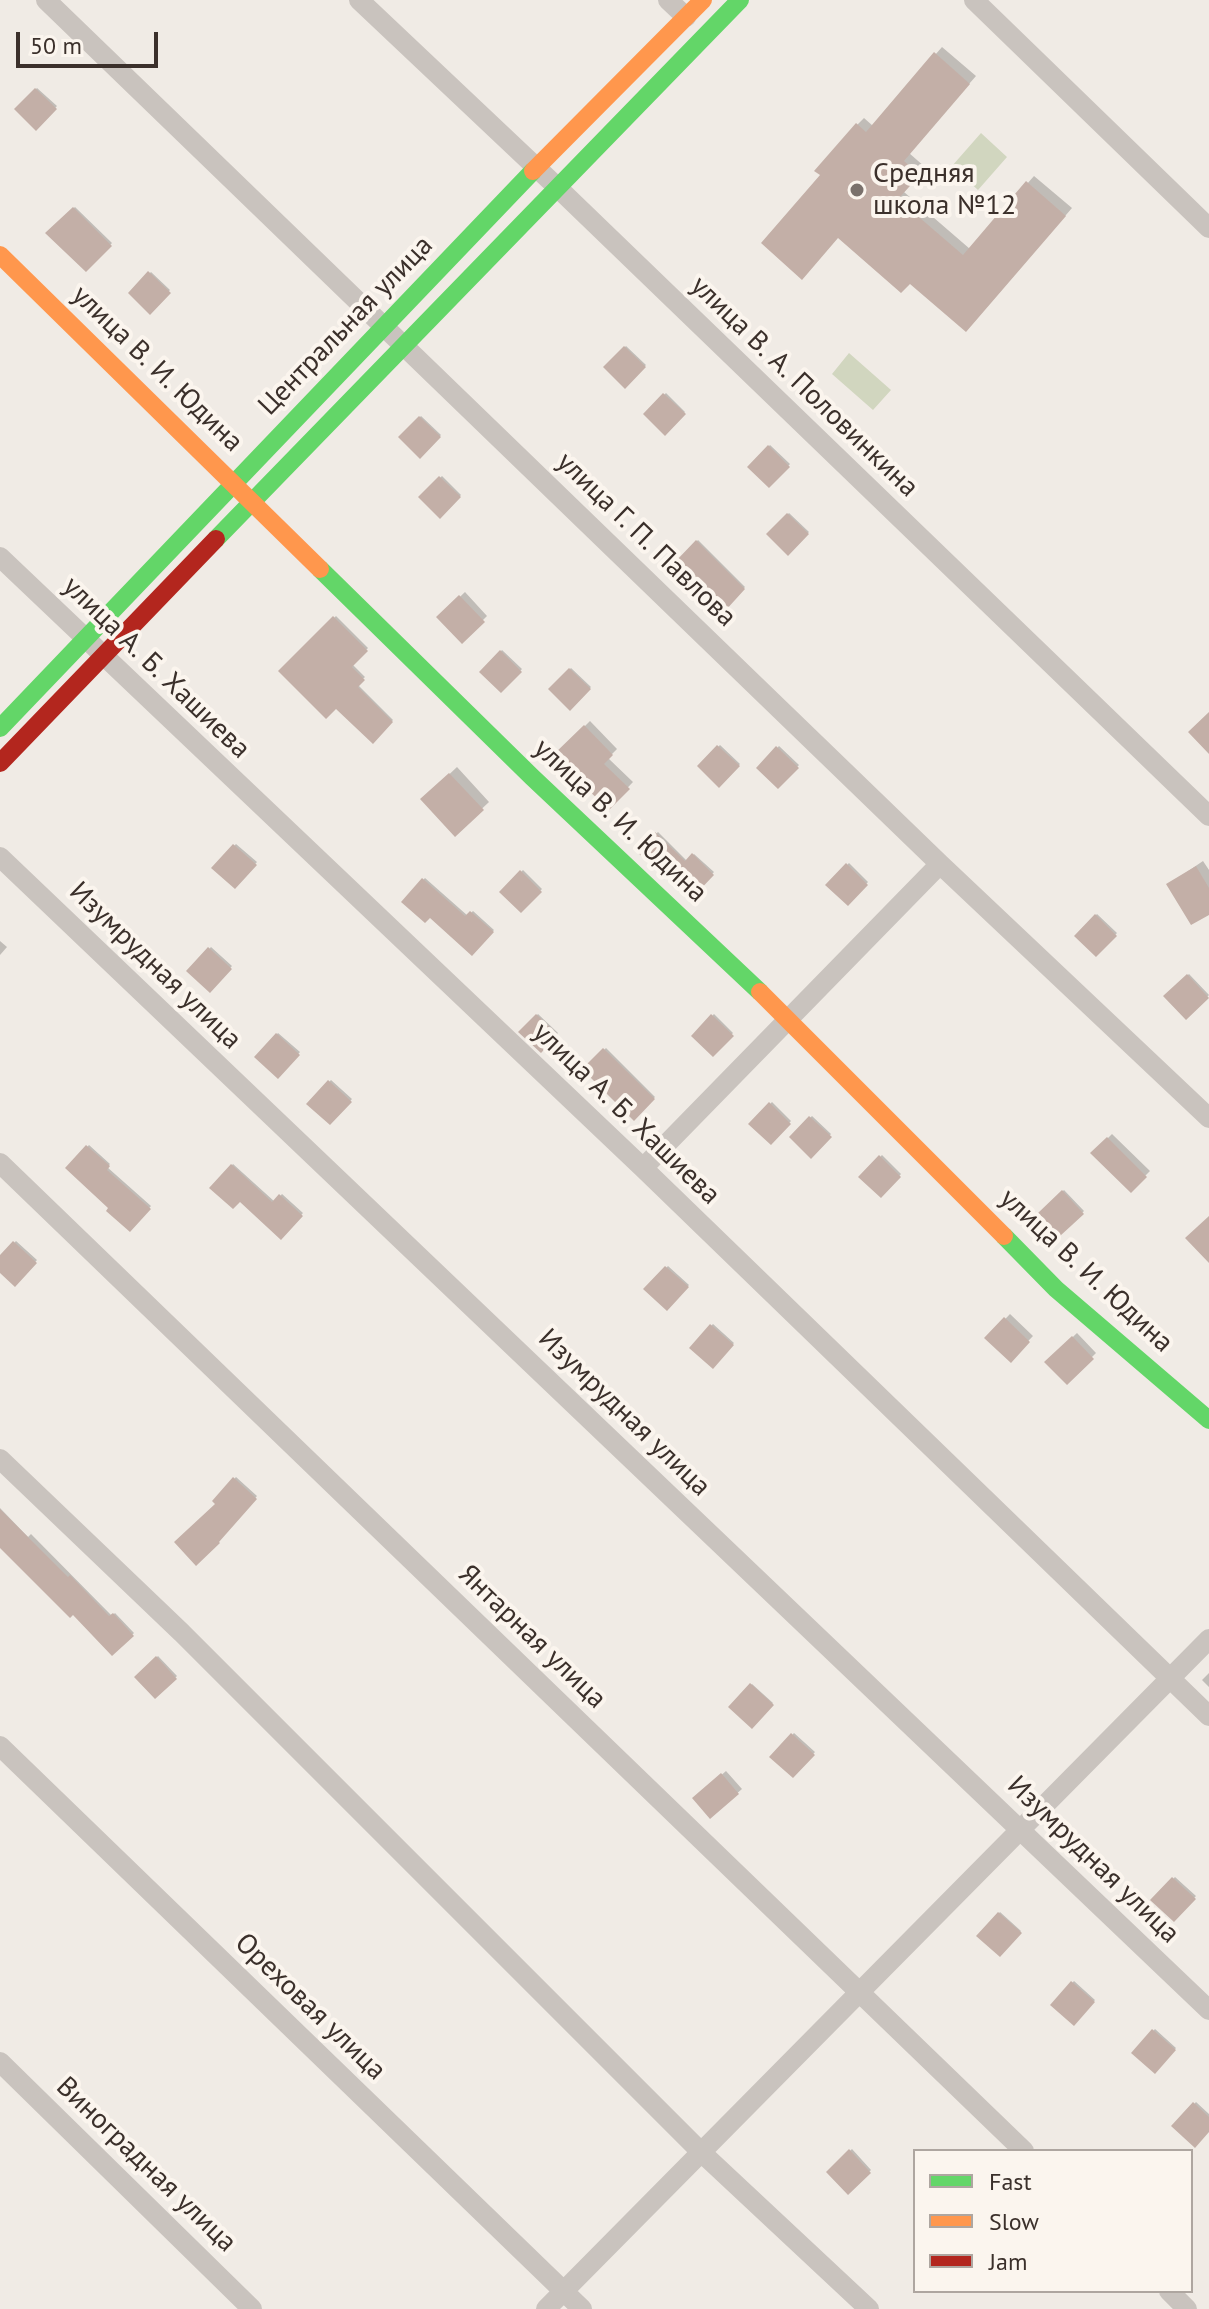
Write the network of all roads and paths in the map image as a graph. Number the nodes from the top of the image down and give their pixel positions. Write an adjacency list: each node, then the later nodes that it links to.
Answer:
1 (46, 0): 12 (street, улица Г. П. Павлова)
2 (359, 0): 8 (street, улица В. А. Половинкина)
3 (668, 0): 7 (street)
4 (703, 0): 7 (street, Центральная улица)
5 (740, 0): 9 (street, Центральная улица)
6 (974, 0): 10 (street)
7 (686, 17): 8 (street, Центральная улица)
8 (536, 168): 9 (street, улица В. А. Половинкина); 12 (street, Центральная улица)
9 (557, 187): 13 (street, Центральная улица); 21 (street, улица В. А. Половинкина)
10 (1209, 228)
11 (0, 255): 14 (street, улица В. И. Юдина)
12 (383, 327): 13 (street, улица Г. П. Павлова); 14 (street, Центральная улица)
13 (403, 344): 15 (street, Центральная улица); 23 (street, улица Г. П. Павлова)
14 (234, 484): 15 (street, улица В. И. Юдина); 17 (street, Центральная улица)
15 (251, 502): 18 (street, Центральная улица); 24 (street, улица В. И. Юдина)
16 (0, 557): 17 (street, улица А. Б. Хашиева)
17 (86, 640): 18 (street, улица А. Б. Хашиева); 19 (street, Центральная улица)
18 (103, 657): 20 (street, Центральная улица); 27 (street, улица А. Б. Хашиева)
19 (0, 728)
20 (0, 763)
21 (1209, 816)
22 (0, 857): 34 (street, Изумрудная улица)
23 (940, 864): 24 (street); 25 (street, улица Г. П. Павлова)
24 (788, 1019): 27 (street); 28 (street, улица В. И. Юдина)
25 (1209, 1118)
26 (0, 1163): 35 (street, Янтарная улица)
27 (643, 1168): 31 (street, улица А. Б. Хашиева)
28 (1209, 1420)
29 (0, 1459): 39 (street)
30 (1209, 1639): 31 (street)
31 (1171, 1679): 32 (street, улица А. Б. Хашиева); 34 (street)
32 (1209, 1716)
33 (0, 1746): 40 (street, Ореховая улица)
34 (1021, 1829): 35 (street); 36 (street, Изумрудная улица)
35 (860, 1992): 38 (street, Янтарная улица); 39 (street)
36 (1209, 2010)
37 (0, 2062): 42 (street, Виноградная улица)
38 (1022, 2149)
39 (701, 2152): 40 (street); 45 (street)
40 (564, 2292): 43 (street); 44 (street, Ореховая улица)
41 (1171, 2293): 46 (street)
42 (252, 2309)
43 (546, 2309)
44 (582, 2309)
45 (869, 2309)
46 (1187, 2309)

